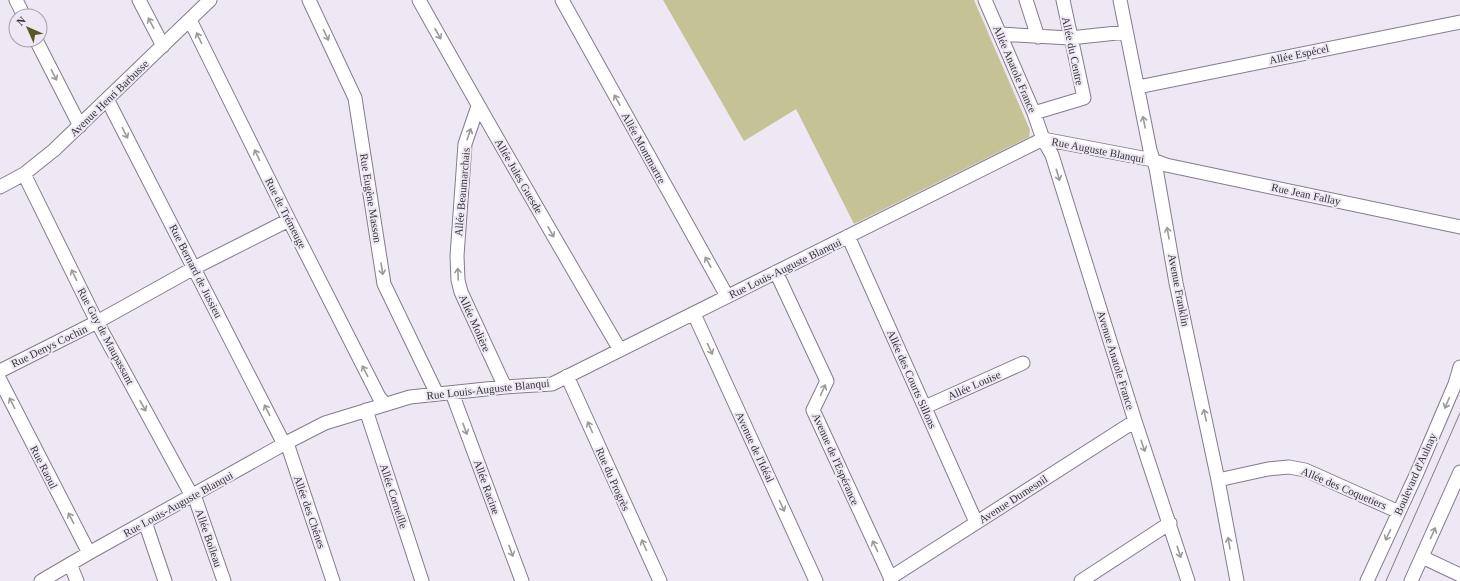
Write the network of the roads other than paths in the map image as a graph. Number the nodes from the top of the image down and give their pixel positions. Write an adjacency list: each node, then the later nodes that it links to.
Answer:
1 (139, 0): 16 (street, one-way to 1)
2 (210, 0): 10 (street, Avenue Henri Barbusse)
3 (309, 0): 44 (street, Rue Eugène Masson, one-way to 44)
4 (419, 0): 20 (street, Allée Jules Guesde, one-way to 20)
5 (562, 0): 33 (street, Allée Montmartre, one-way to 5)
6 (985, 0): 13 (street, Allée Anatole France)
7 (1026, 0): 14 (street)
8 (1063, 0): 15 (street, Allée du Centre)
9 (1120, 0): 12 (street, Avenue Franklin)
10 (190, 20): 16 (street, Avenue Henri Barbusse); 27 (street, Rue de Trémeuge, one-way to 10)
11 (1460, 22): 18 (street, Allée Espécel)
12 (1126, 32): 15 (street); 18 (street, Avenue Franklin)
13 (1000, 34): 14 (street); 21 (street, Allée Anatole France)
14 (1038, 37): 15 (street)
15 (1070, 38): 21 (street, Allée du Centre)
16 (164, 46): 19 (street, Avenue Henri Barbusse)
17 (40, 48): 22 (street, one-way to 22)
18 (1138, 87): 24 (street, Avenue Franklin, one-way to 18)
19 (108, 98): 22 (street, Avenue Henri Barbusse); 31 (street, Rue Bernard de Jussieu, one-way to 31)
20 (478, 106): 30 (street, Allée Beaumarchais, one-way to 20); 36 (street, Allée Jules Guesde, one-way to 36)
21 (1034, 113): 23 (street, Allée Anatole France)
22 (80, 126): 25 (street, Avenue Henri Barbusse)
23 (1043, 139): 24 (street, Rue Auguste Blanqui); 29 (street, Rue Louis-Auguste Blanqui); 48 (street, Avenue Anatole France, one-way to 48)
24 (1153, 160): 28 (street, Rue Jean Fallay); 51 (street, Avenue Franklin, one-way to 24)
25 (24, 174): 26 (street, Avenue Henri Barbusse); 35 (street, Rue Guy de Maupassant, one-way to 25)
26 (0, 187)
27 (289, 220): 31 (street, Rue Denys Cochin); 45 (street, Rue de Trémeuge, one-way to 27)
28 (1460, 227)
29 (848, 236): 32 (street, Rue Louis-Auguste Blanqui); 46 (street, Allée des Courts Sillons)
30 (457, 256): 42 (street, Allée Molière, one-way to 30)
31 (194, 268): 35 (street, Rue Denys Cochin); 49 (street, Rue Bernard de Jussieu, one-way to 31)
32 (776, 272): 33 (street, Rue Louis-Auguste Blanqui); 61 (street, Avenue de l'Espérance, one-way to 32)
33 (727, 296): 34 (street, Rue Louis-Auguste Blanqui)
34 (694, 314): 36 (street, Rue Louis-Auguste Blanqui); 70 (street, Avenue de l'Idéal, one-way to 70)
35 (98, 322): 39 (street, Rue Denys Cochin); 52 (street, Rue Guy de Maupassant, one-way to 52)
36 (620, 350): 40 (street, Rue Louis-Auguste Blanqui)
37 (1023, 363): 46 (street, Allée Louise)
38 (1460, 367): 53 (street, Boulevard d'Aulnay, one-way to 53)
39 (0, 371)
40 (567, 376): 42 (street, Rue Louis-Auguste Blanqui); 69 (street, Rue du Progrès, one-way to 40)
41 (0, 380): 57 (street, Rue Raoul, one-way to 41)
42 (505, 387): 43 (street, Rue Louis-Auguste Blanqui)
43 (452, 393): 44 (street, Rue Louis-Auguste Blanqui); 68 (street, Allée Racine, one-way to 68)
44 (437, 394): 45 (street, Rue Louis-Auguste Blanqui)
45 (385, 404): 47 (street, Rue Louis-Auguste Blanqui)
46 (925, 407): 55 (street, Allée des Courts Sillons)
47 (366, 410): 49 (street, Rue Louis-Auguste Blanqui); 67 (street, Allée Corneille)
48 (1135, 421): 55 (street, Avenue Dumesnil); 56 (street, Avenue Anatole France, one-way to 56)
49 (286, 444): 52 (street, Rue Louis-Auguste Blanqui); 66 (street, Allée des Chênes)
50 (1460, 472): 58 (street, one-way to 50)
51 (1218, 480): 53 (street, Allée des Coquetiers); 73 (street, Avenue Franklin, one-way to 51)
52 (193, 495): 54 (street, Rue Louis-Auguste Blanqui); 65 (street, Allée Boileau)
53 (1399, 512): 74 (street, Boulevard d'Aulnay, one-way to 74)
54 (145, 522): 57 (street, Rue Louis-Auguste Blanqui); 64 (street)
55 (976, 522): 61 (street, Avenue Dumesnil)
56 (1170, 523): 71 (street); 72 (street, Avenue Anatole France, one-way to 72)
57 (89, 553): 59 (street, Rue Louis-Auguste Blanqui)
58 (1422, 557): 60 (street); 75 (street)
59 (70, 564): 62 (street, Rue Louis-Auguste Blanqui); 63 (street)
60 (1460, 575)
61 (891, 579)
62 (41, 581)
63 (77, 581)
64 (165, 581)
65 (224, 581)
66 (333, 581)
67 (422, 581)
68 (522, 581)
69 (660, 581)
70 (816, 581)
71 (1081, 581)
72 (1188, 581)
73 (1237, 581)
74 (1367, 581)
75 (1411, 581)

